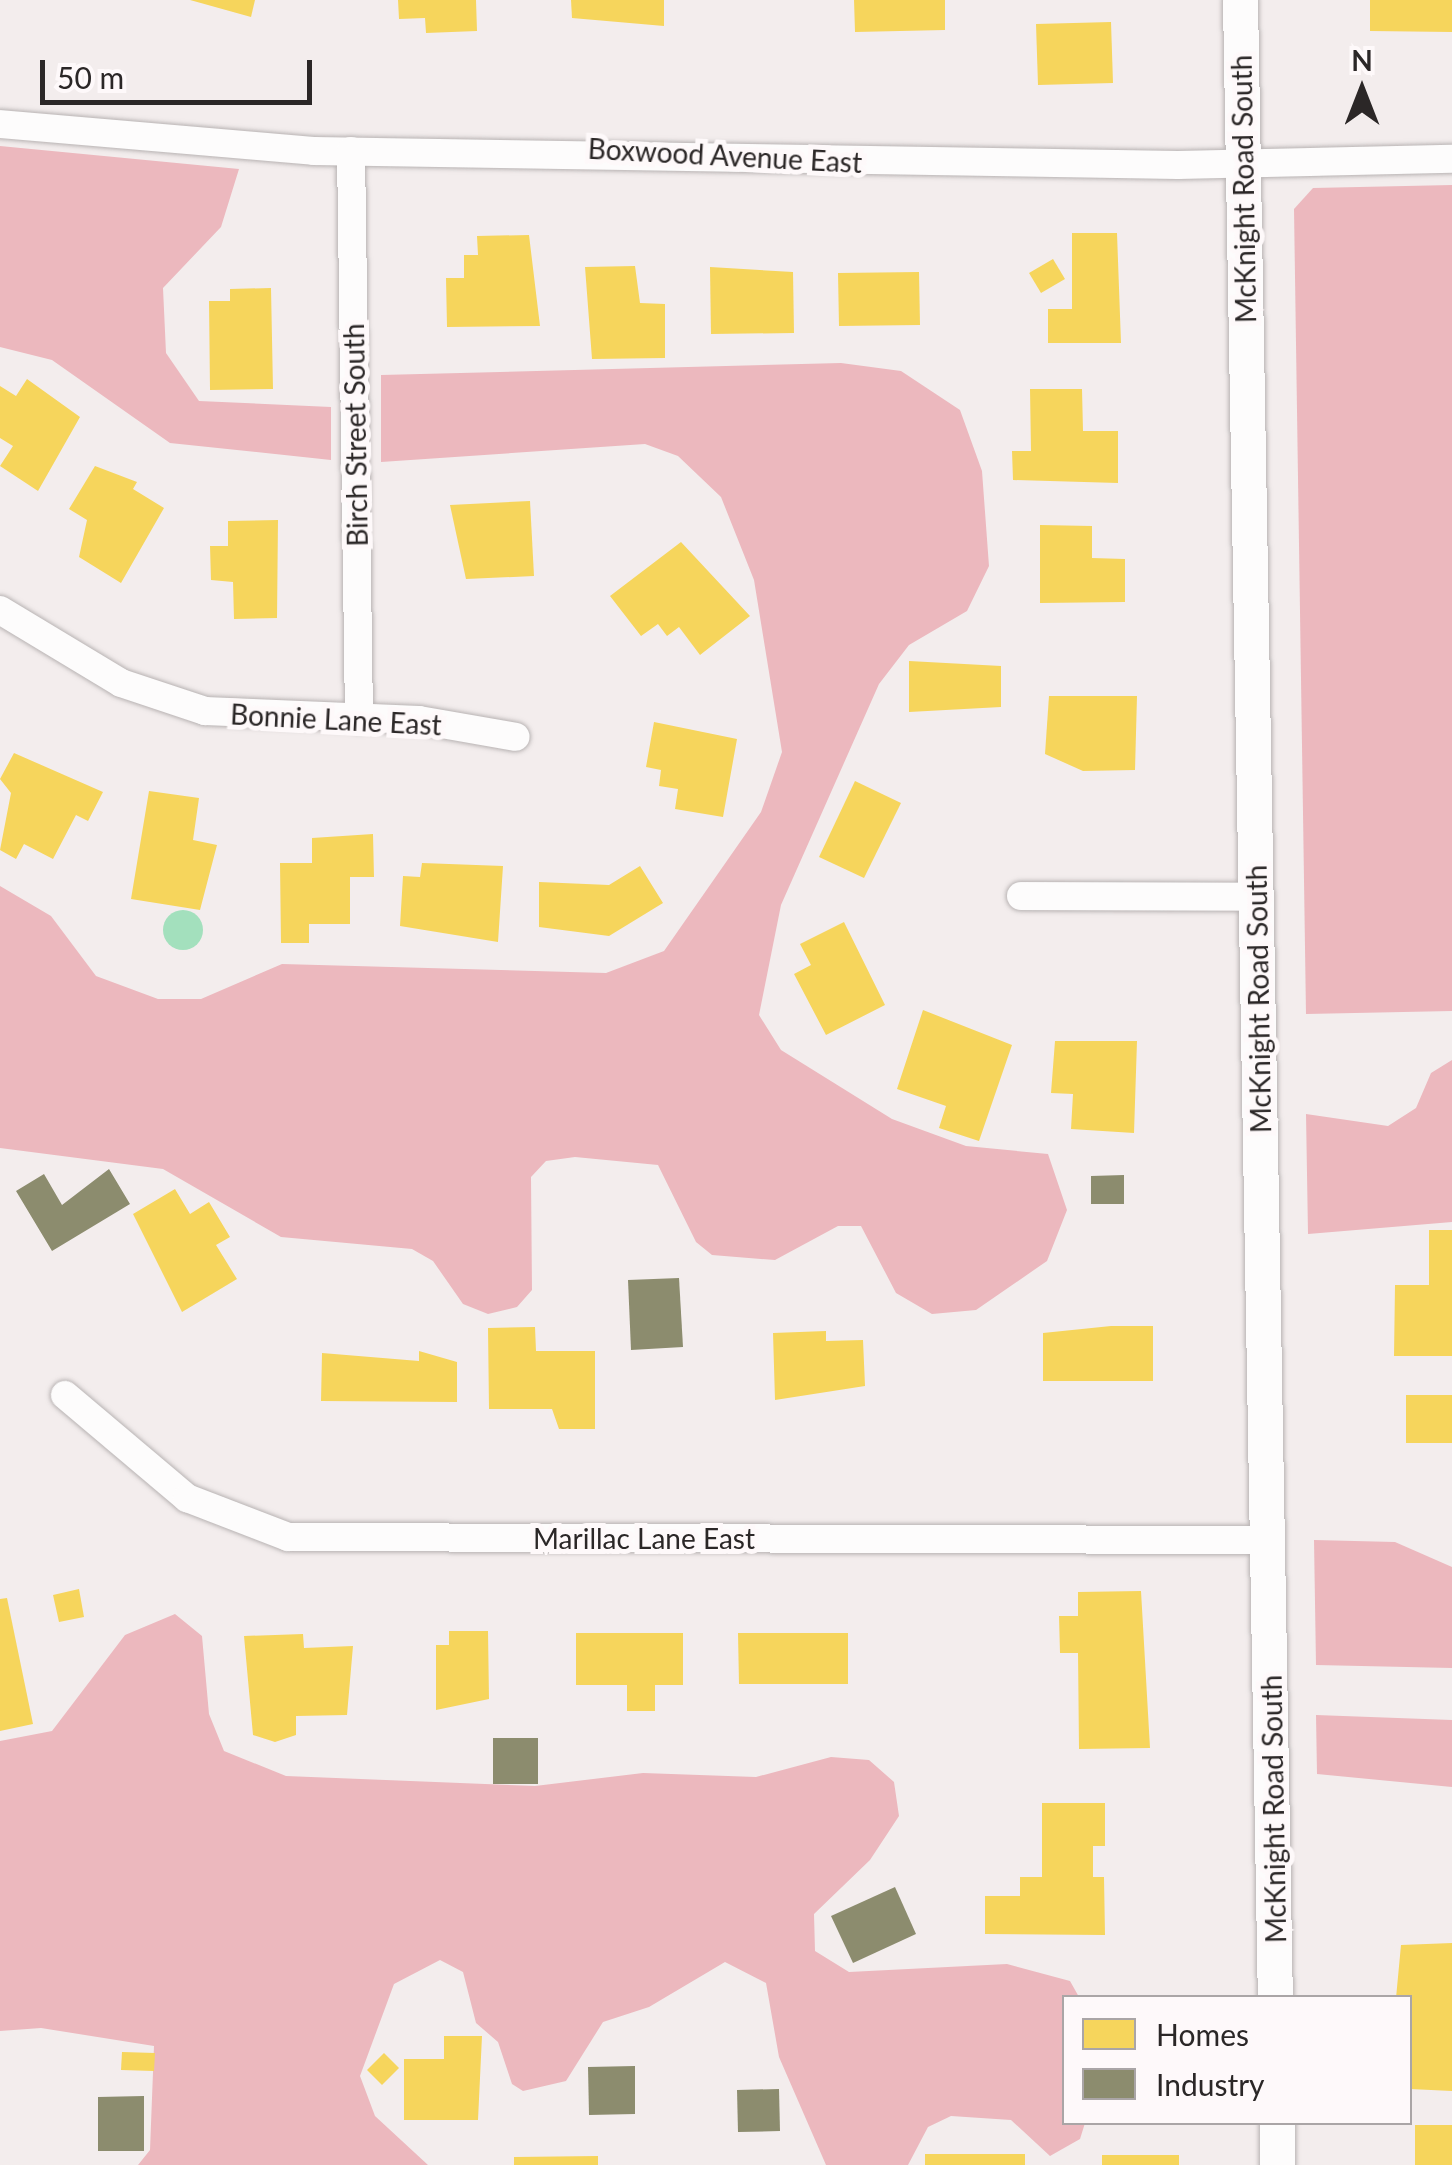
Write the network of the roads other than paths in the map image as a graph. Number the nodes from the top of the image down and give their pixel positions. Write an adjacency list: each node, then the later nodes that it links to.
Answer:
1 (1240, 0): 5 (street, McKnight Road South)
2 (0, 124): 3 (street, Boxwood Avenue East)
3 (351, 151): 5 (street, Boxwood Avenue East); 7 (street, Birch Street South)
4 (1452, 159): 5 (street, Boxwood Avenue East)
5 (1242, 164): 10 (street, McKnight Road South)
6 (0, 610): 7 (street, Bonnie Lane East)
7 (359, 719): 8 (street, Bonnie Lane East)
8 (516, 737)
9 (1021, 896): 10 (street)
10 (1256, 898): 12 (street, McKnight Road South)
11 (65, 1395): 12 (street, Marillac Lane East)
12 (1270, 1540): 13 (street, McKnight Road South)
13 (1275, 1995)
14 (1277, 2125): 15 (street)
15 (1277, 2165)

